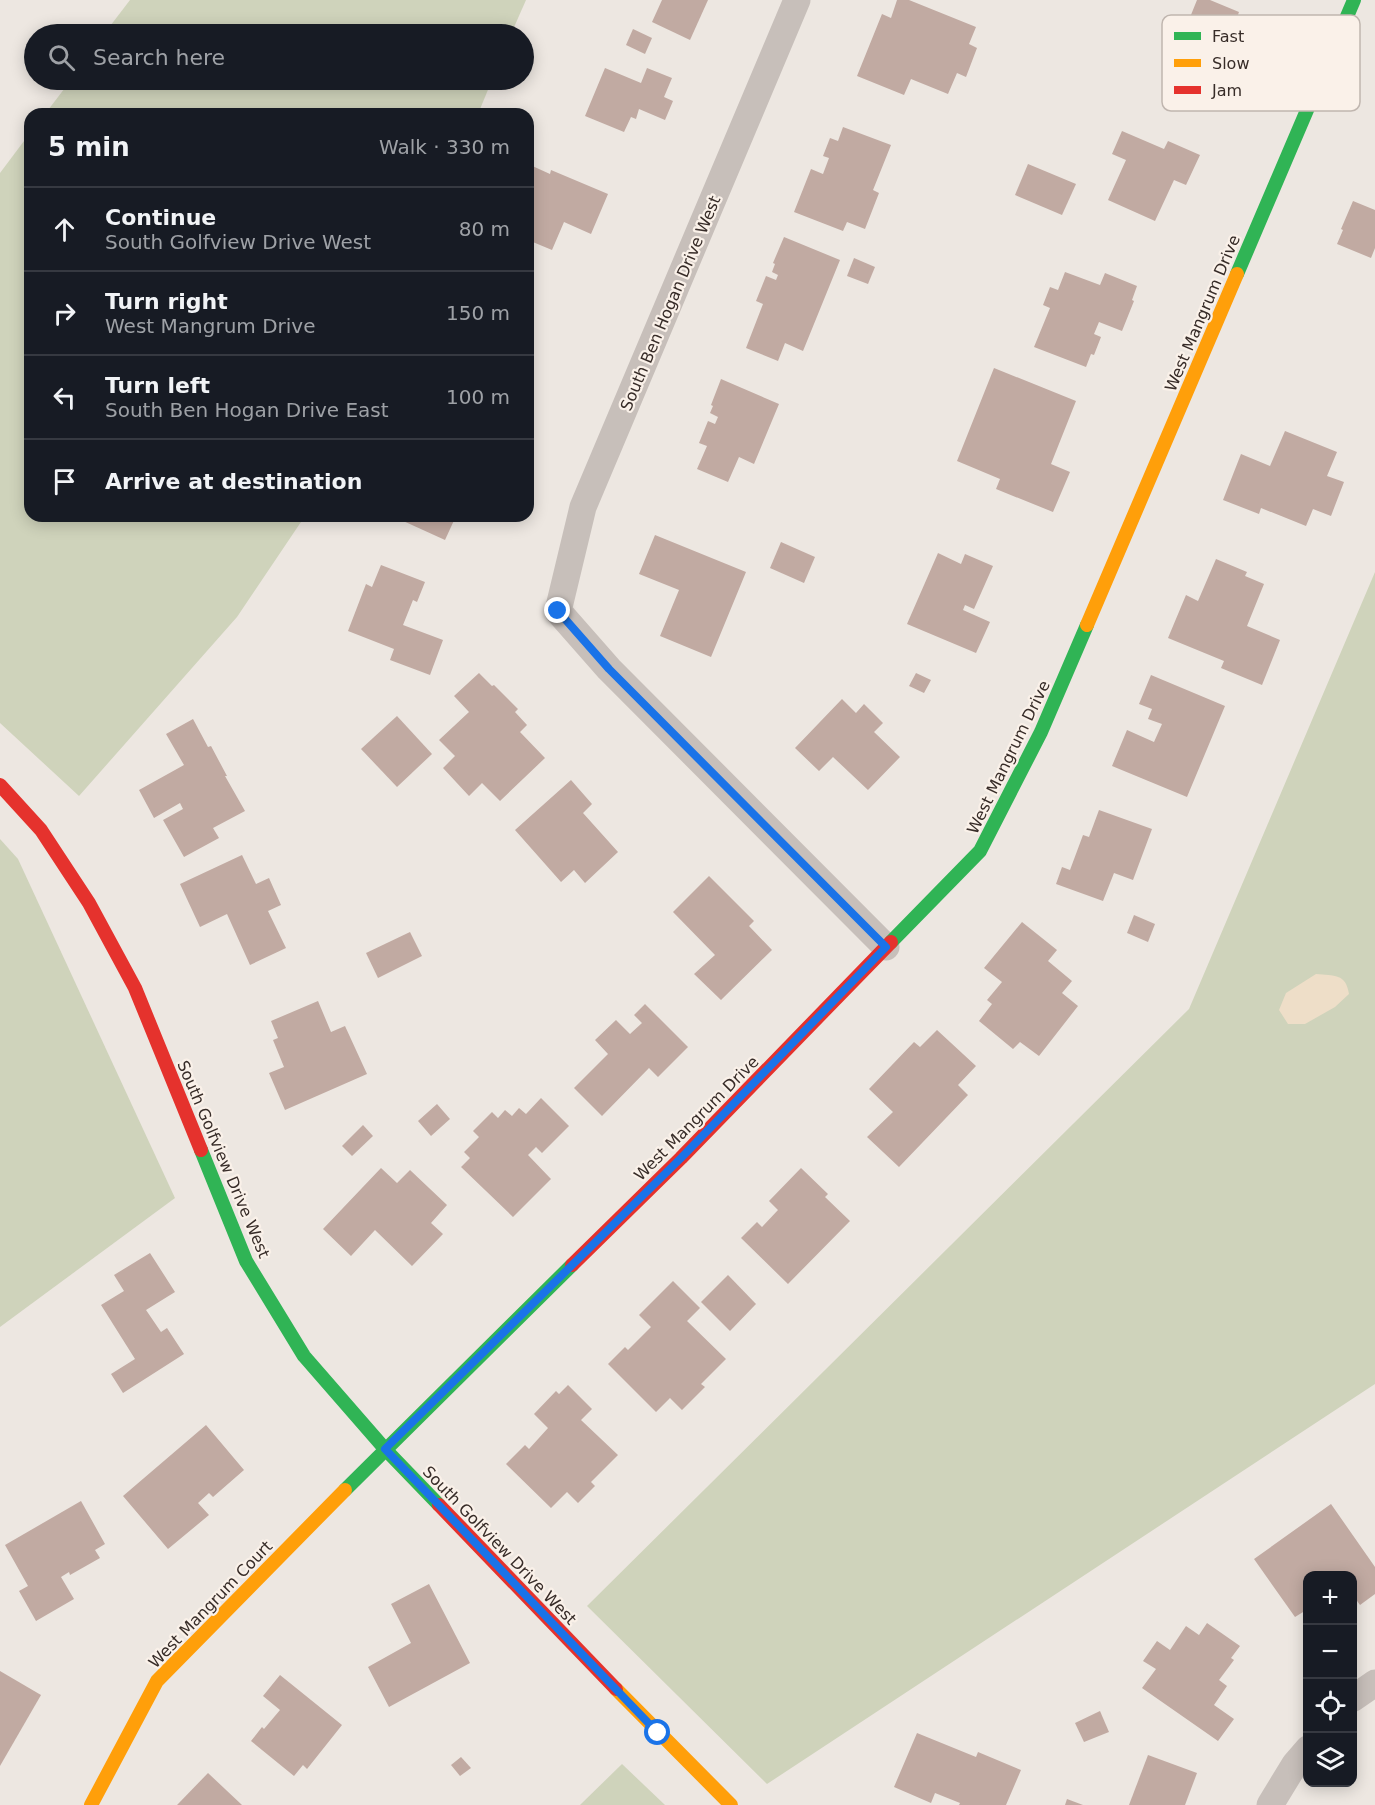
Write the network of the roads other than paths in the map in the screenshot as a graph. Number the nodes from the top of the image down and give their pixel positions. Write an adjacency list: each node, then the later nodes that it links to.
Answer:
1 (797, 0): 6 (street, South Ben Hogan Drive West)
2 (1354, 0): 3 (street, West Mangrum Drive)
3 (1348, 15)
4 (1307, 111): 6 (street, West Mangrum Drive)
5 (0, 785): 7 (street, South Golfview Drive West)
6 (886, 947): 7 (street, West Mangrum Drive)
7 (385, 1449): 11 (street, West Mangrum Court); 12 (street, South Golfview Drive West)
8 (1375, 1683): 9 (street)
9 (1357, 1696)
10 (1303, 1755): 13 (street)
11 (91, 1805)
12 (731, 1805)
13 (1270, 1805)

